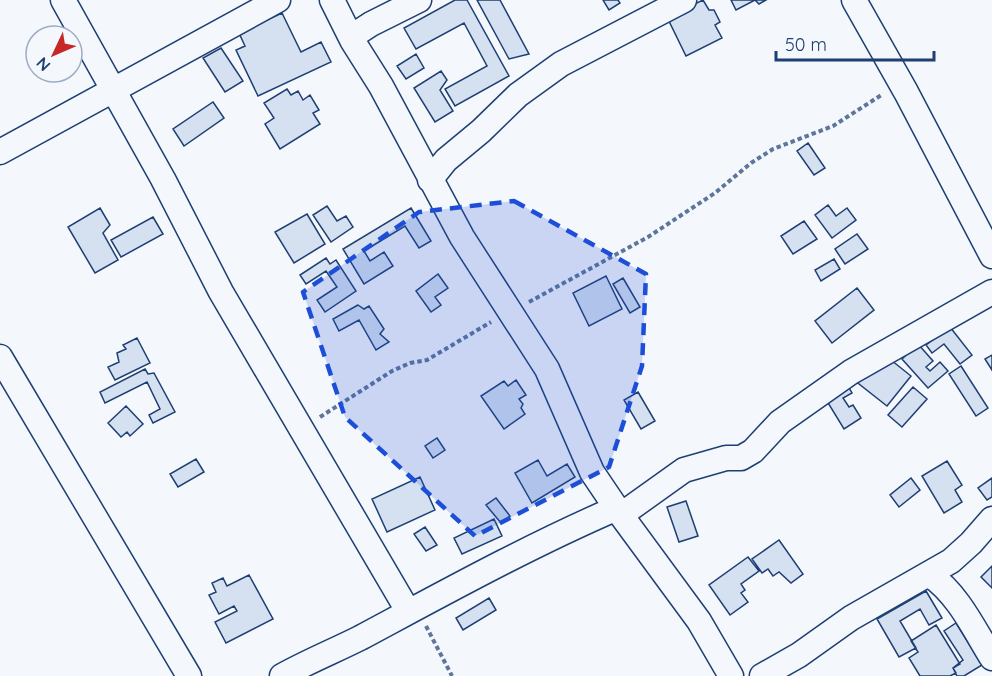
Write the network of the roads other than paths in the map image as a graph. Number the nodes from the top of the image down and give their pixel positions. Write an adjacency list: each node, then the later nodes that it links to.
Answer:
1 (63, 0): 8 (street)
2 (278, 0): 8 (street)
3 (332, 0): 7 (street)
4 (419, 0): 7 (street)
5 (684, 0): 10 (street)
6 (854, 0): 11 (street)
7 (351, 37): 10 (street)
8 (114, 88): 9 (street); 17 (street)
9 (0, 152)
10 (430, 180): 14 (street)
11 (992, 256)
12 (992, 292): 14 (street)
13 (0, 357): 19 (street)
14 (619, 512): 17 (street); 21 (street)
15 (992, 519): 16 (street)
16 (930, 574): 18 (street); 22 (street)
17 (412, 610): 20 (street)
18 (992, 658)
19 (189, 676)
20 (282, 676)
21 (731, 676)
22 (762, 676)

